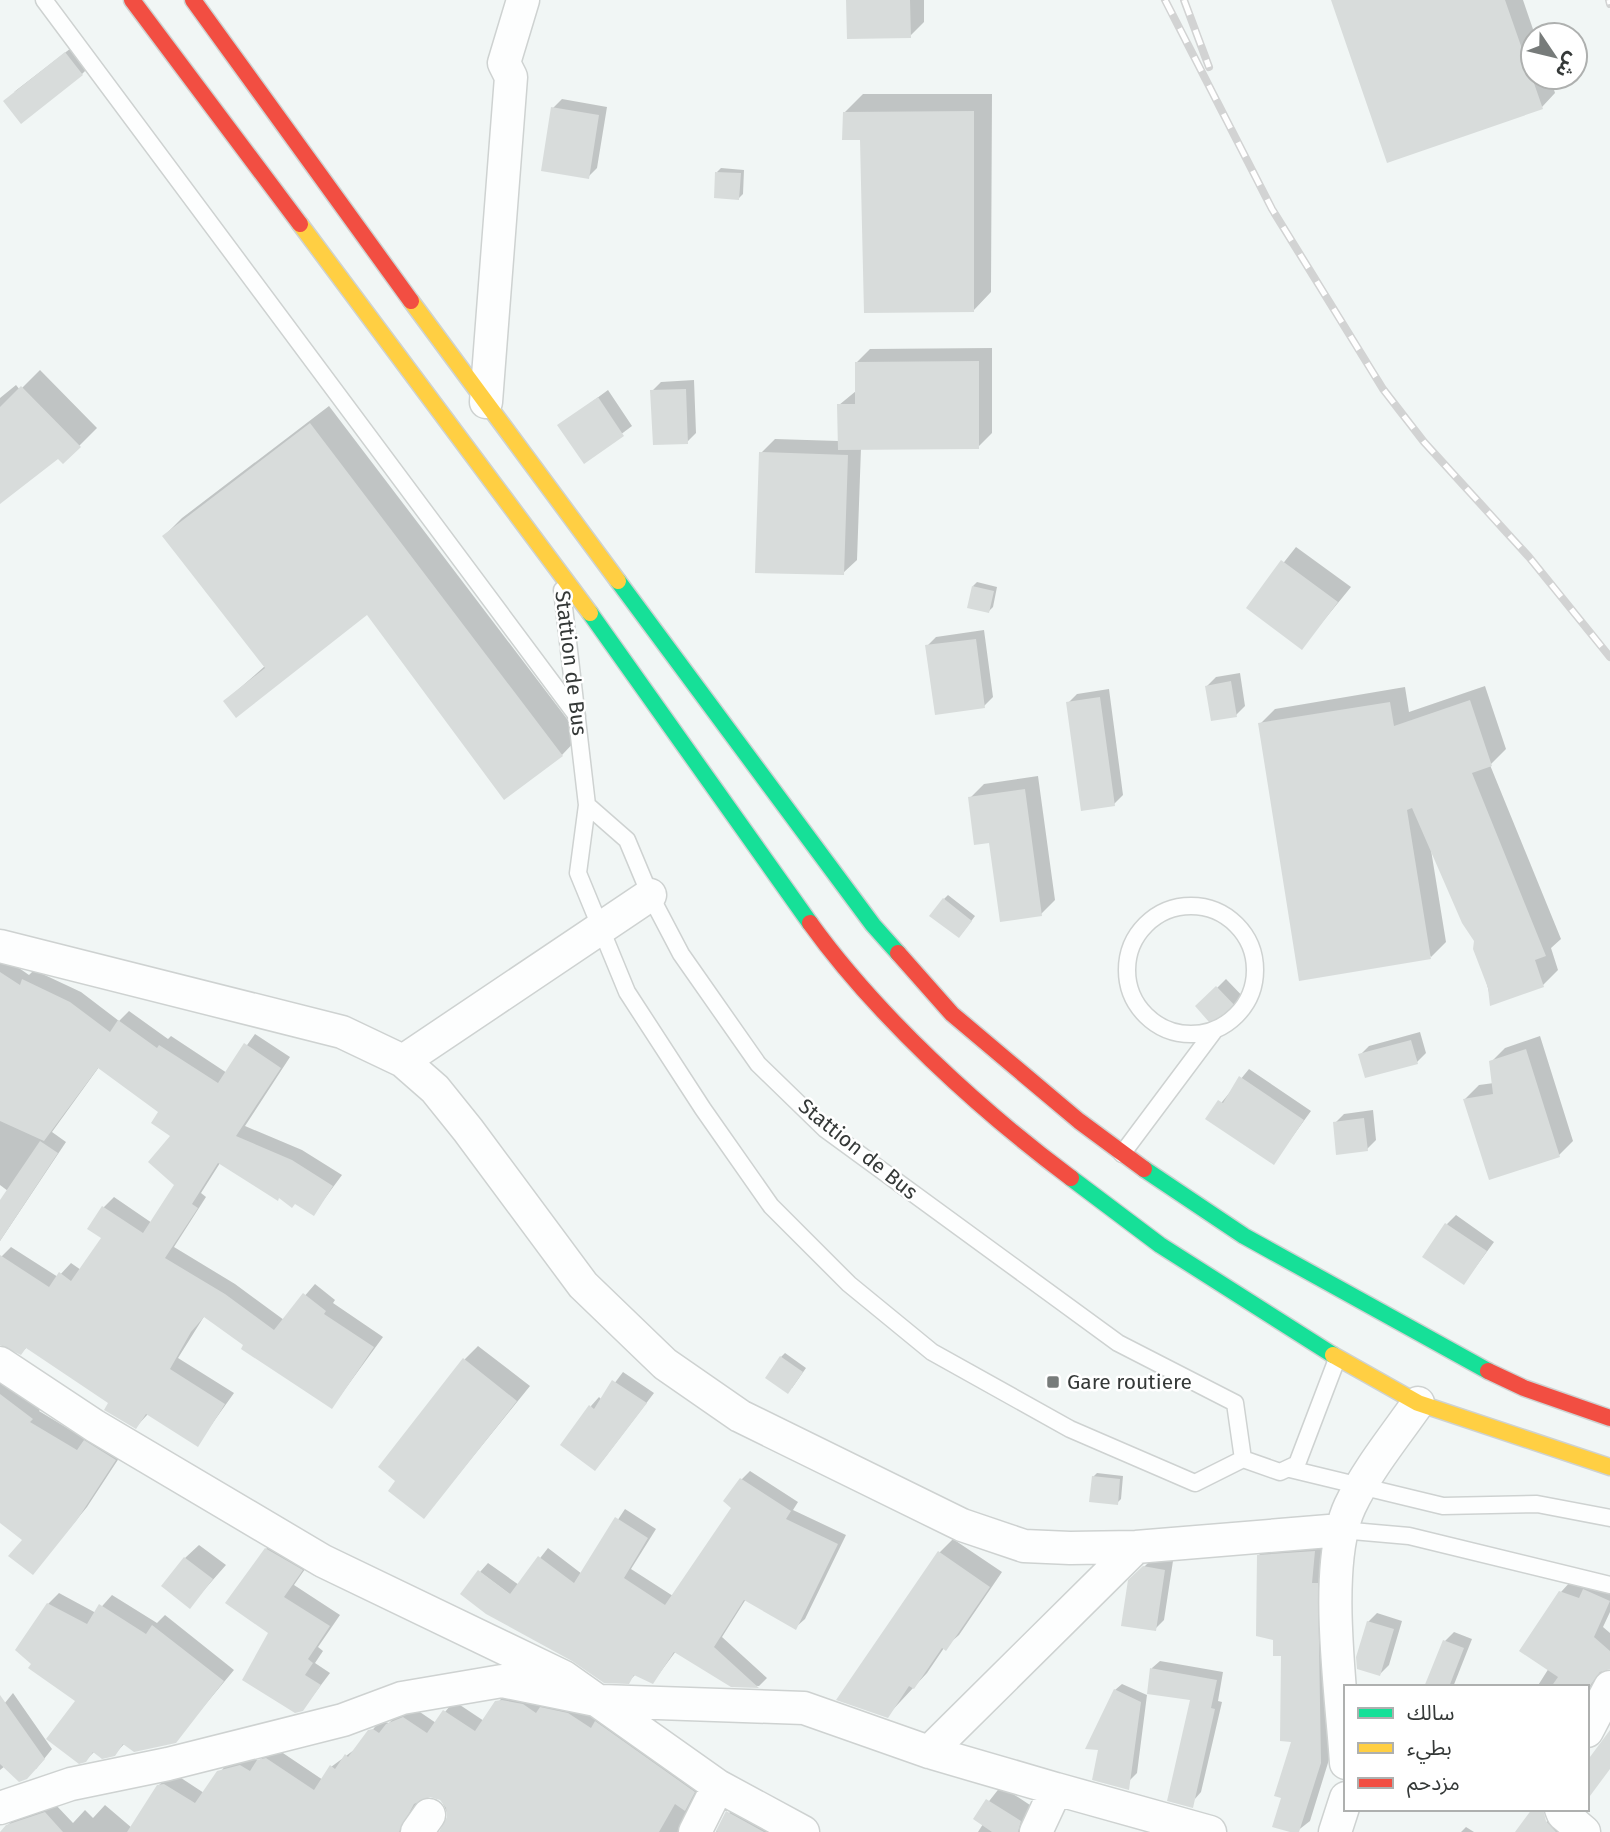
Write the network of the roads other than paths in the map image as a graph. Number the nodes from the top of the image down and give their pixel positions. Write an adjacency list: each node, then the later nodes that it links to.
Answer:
1 (44, 0): 10 (lane)
2 (132, 0): 8 (main road)
3 (193, 0): 7 (main road)
4 (523, 0): 6 (street)
5 (540, 0): 6 (street)
6 (511, 77): 7 (street)
7 (486, 402): 8 (main road); 17 (main road)
8 (454, 430): 9 (main road)
9 (559, 570): 10 (lane, Stattion de Bus); 19 (main road)
10 (578, 718): 11 (lane, Stattion de Bus)
11 (587, 805): 12 (lane, Stattion de Bus); 13 (lane)
12 (650, 895): 13 (street); 24 (lane, Stattion de Bus)
13 (601, 928): 16 (street); 24 (lane)
14 (0, 946): 16 (street)
15 (1214, 1031): 15 (lane); 17 (lane)
16 (403, 1061): 30 (street)
17 (1122, 1154): 23 (main road)
18 (1341, 1333): 19 (main road)
19 (1337, 1359): 22 (main road); 26 (lane)
20 (0, 1363): 33 (street)
21 (1453, 1392): 22 (main road)
22 (1427, 1406): 25 (main road); 27 (street)
23 (1610, 1418)
24 (1243, 1459): 26 (lane)
25 (1610, 1467)
26 (1290, 1469): 27 (lane)
27 (1360, 1488): 28 (lane); 29 (street)
28 (1610, 1518)
29 (1340, 1530): 30 (street); 31 (lane); 35 (street)
30 (1136, 1547): 36 (street)
31 (1610, 1585)
32 (1610, 1687): 34 (street)
33 (601, 1701): 36 (street); 37 (street); 40 (street)
34 (1589, 1727)
35 (1344, 1731)
36 (929, 1752): 38 (street)
37 (718, 1786): 42 (street); 43 (street)
38 (1056, 1788): 44 (street); 45 (street)
39 (1344, 1804): 46 (street)
40 (0, 1808)
41 (1562, 1811): 47 (street)
42 (695, 1832)
43 (803, 1832)
44 (1036, 1832)
45 (1210, 1832)
46 (1335, 1832)
47 (1584, 1832)

